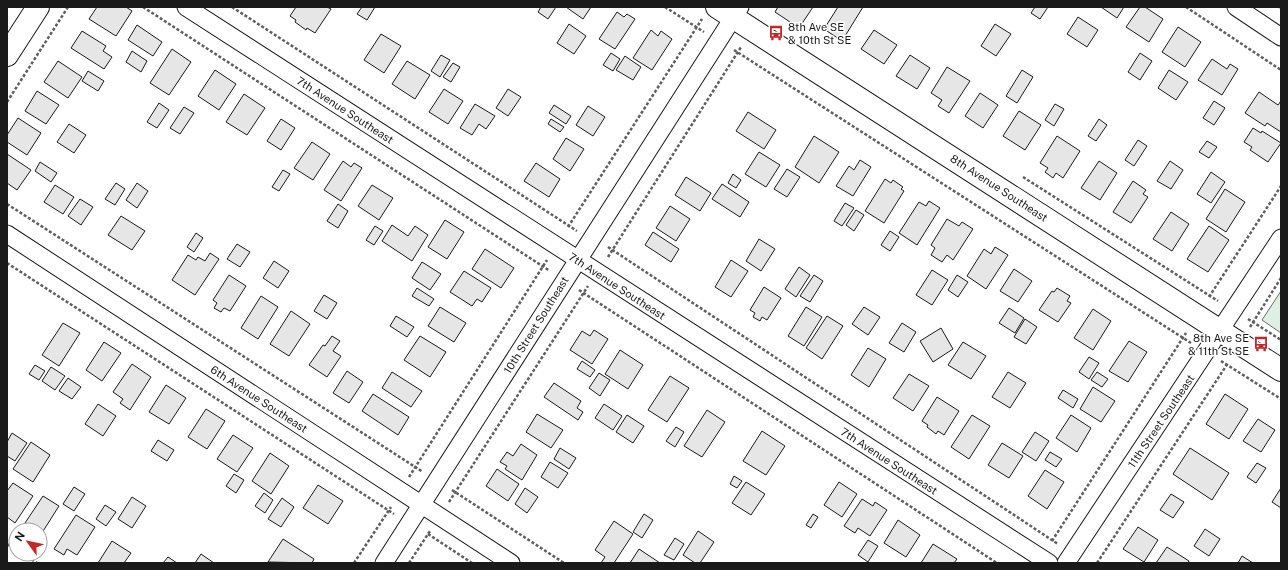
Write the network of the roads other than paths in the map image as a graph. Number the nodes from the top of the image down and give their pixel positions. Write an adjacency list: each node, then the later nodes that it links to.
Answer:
1 (38, 7): 6 (street)
2 (186, 7): 9 (street, 7th Avenue Southeast)
3 (1236, 7): 5 (street)
4 (730, 11): 9 (street, 10th Street Southeast); 10 (street, 8th Avenue Southeast)
5 (1281, 36)
6 (7, 55)
7 (7, 234): 12 (street, 6th Avenue Southeast)
8 (1281, 238): 10 (street, 11th Street Southeast)
9 (577, 261): 12 (street, 10th Street Southeast); 15 (street, 7th Avenue Southeast)
10 (1221, 331): 11 (street, 8th Avenue Southeast); 16 (street, 11th Street Southeast)
11 (1281, 370)
12 (422, 505): 13 (street, 10th Street Southeast); 14 (street, 6th Avenue Southeast)
13 (384, 563)
14 (511, 563)
15 (1049, 563)
16 (1066, 563)

